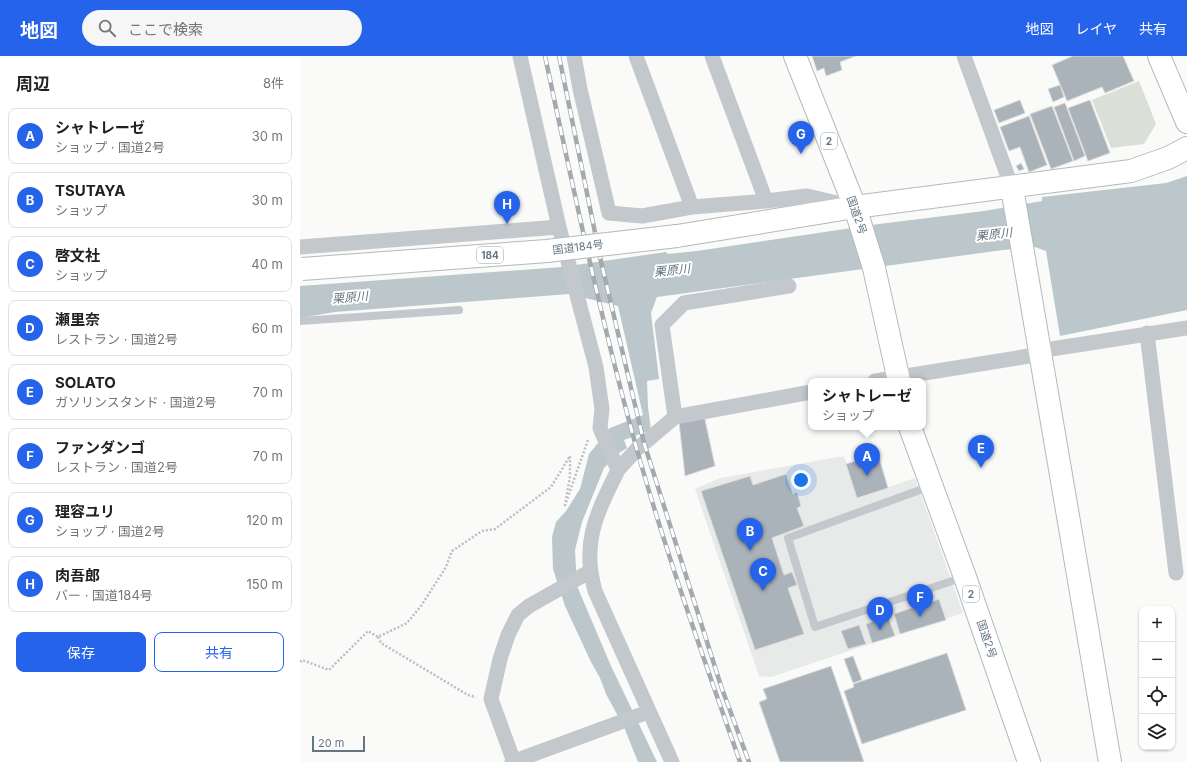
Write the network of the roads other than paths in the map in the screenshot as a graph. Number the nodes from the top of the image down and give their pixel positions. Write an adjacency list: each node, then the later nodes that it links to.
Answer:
1 (520, 56): 14 (street)
2 (574, 56): 12 (street)
3 (636, 56): 12 (street)
4 (712, 56): 11 (street)
5 (795, 56): 13 (main road, 国道2号 / 2)
6 (964, 56): 10 (street)
7 (1159, 56): 8 (main road)
8 (1187, 122)
9 (1187, 148): 10 (main road, 国道184号)
10 (1013, 196): 13 (main road, 国道184号); 22 (main road)
11 (766, 201): 12 (street); 13 (street)
12 (692, 207)
13 (858, 217): 16 (main road, 国道184号 / 184, bridge); 23 (main road, 国道2号 / 2)
14 (560, 231): 15 (street); 28 (street)
15 (300, 247)
16 (301, 269)
17 (789, 286): 26 (street)
18 (460, 310): 19 (lane)
19 (300, 321)
20 (1187, 328): 21 (street)
21 (1148, 334): 22 (street); 30 (street)
22 (1038, 353): 24 (street); 37 (main road)
23 (899, 378)
24 (905, 378)
25 (808, 393): 26 (street)
26 (675, 417): 28 (street)
27 (911, 430): 29 (main road, 国道2号 / 2)
28 (616, 464): 31 (street)
29 (931, 486): 32 (main road, 国道2号 / 2); 32 (lane)
30 (1176, 573)
31 (585, 575): 33 (street); 34 (street)
32 (965, 577): 36 (main road, 国道2号 / 2)
33 (643, 714): 34 (street); 35 (street)
34 (513, 762)
35 (672, 762)
36 (1029, 762)
37 (1110, 762)

